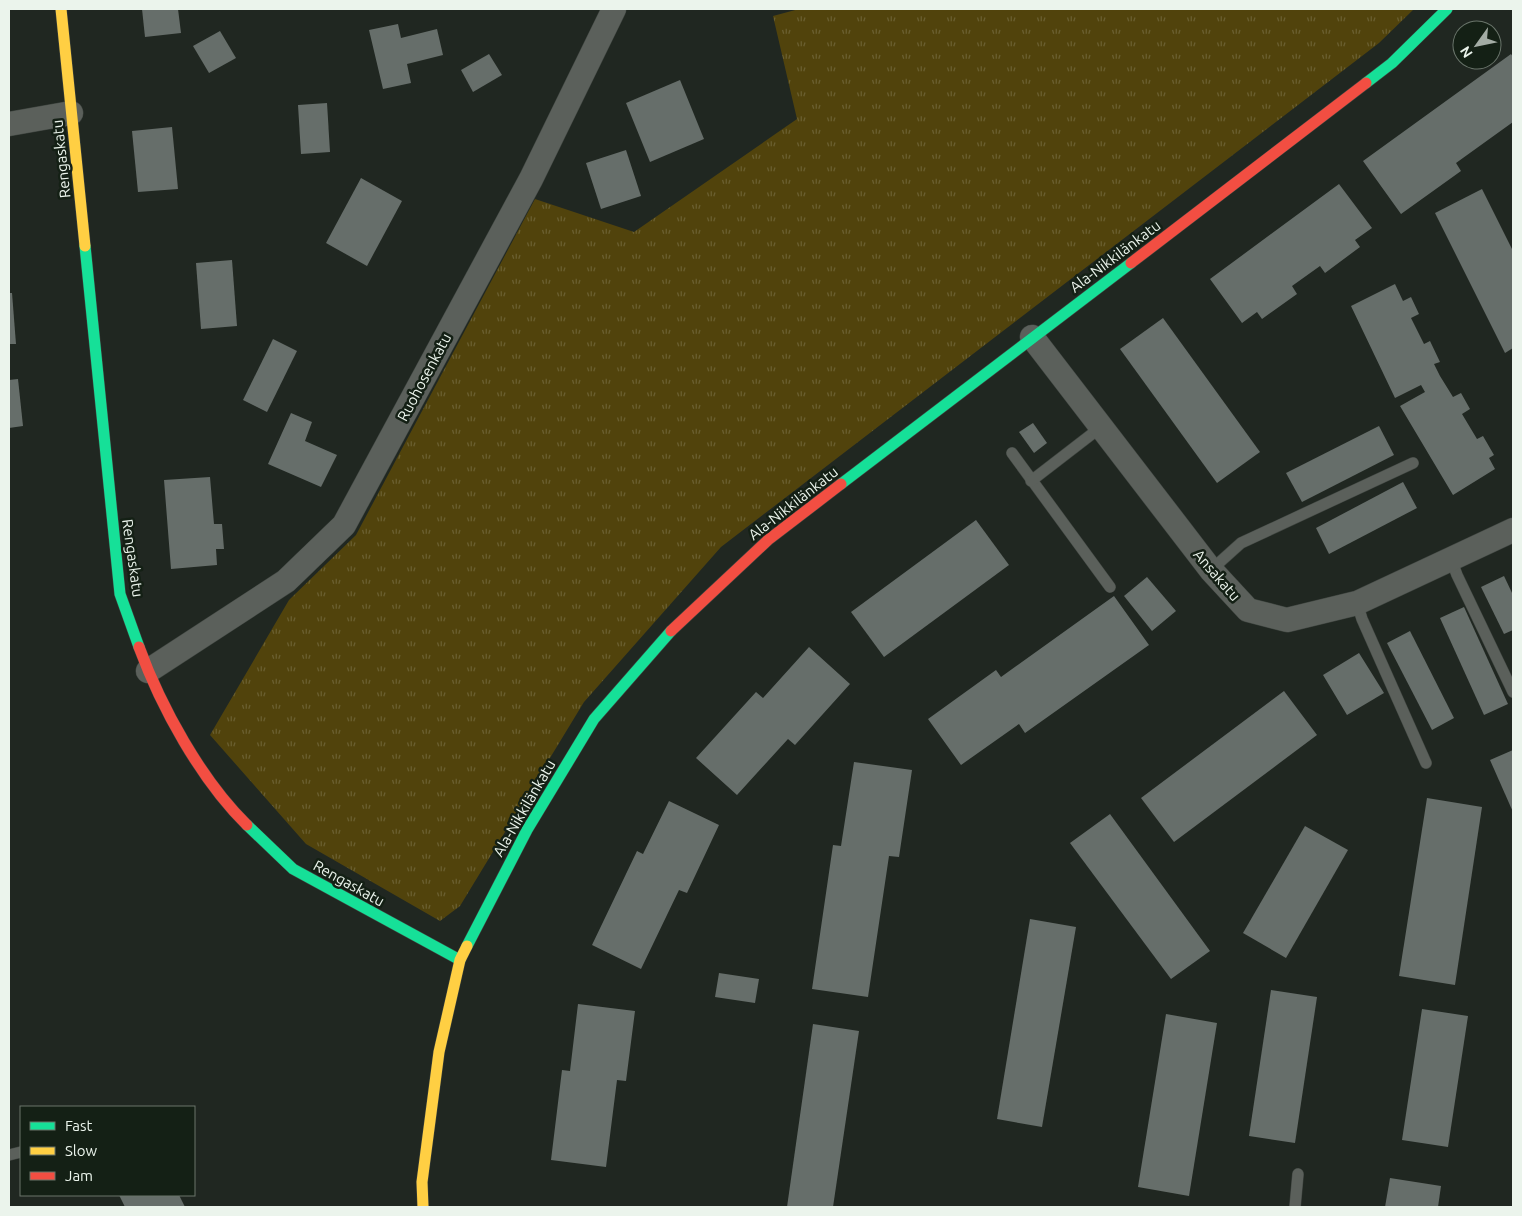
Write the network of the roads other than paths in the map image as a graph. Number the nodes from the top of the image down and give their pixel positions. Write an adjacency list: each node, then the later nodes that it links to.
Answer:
1 (61, 9): 4 (street, Rengaskatu)
2 (614, 9): 16 (street, Ruohosenkatu)
3 (1447, 9): 6 (street, Ala-Nikkilänkatu)
4 (72, 113): 5 (street); 16 (street, Rengaskatu)
5 (9, 124)
6 (1032, 336): 7 (street, Ansakatu); 19 (street, Ala-Nikkilänkatu)
7 (1101, 427): 10 (lane); 13 (street, Ansakatu)
8 (1012, 453): 10 (lane)
9 (1413, 463): 13 (lane)
10 (1031, 481): 14 (lane)
11 (1513, 530): 12 (street, Ansakatu)
12 (1451, 559): 15 (street, Ansakatu); 17 (lane)
13 (1211, 570): 15 (street, Ansakatu)
14 (1110, 587)
15 (1357, 603): 18 (lane)
16 (148, 671): 19 (street, Rengaskatu)
17 (1513, 692)
18 (1426, 763)
19 (460, 960): 21 (street, Ala-Nikkilänkatu)
20 (1298, 1174): 22 (lane)
21 (423, 1207)
22 (1295, 1207)

